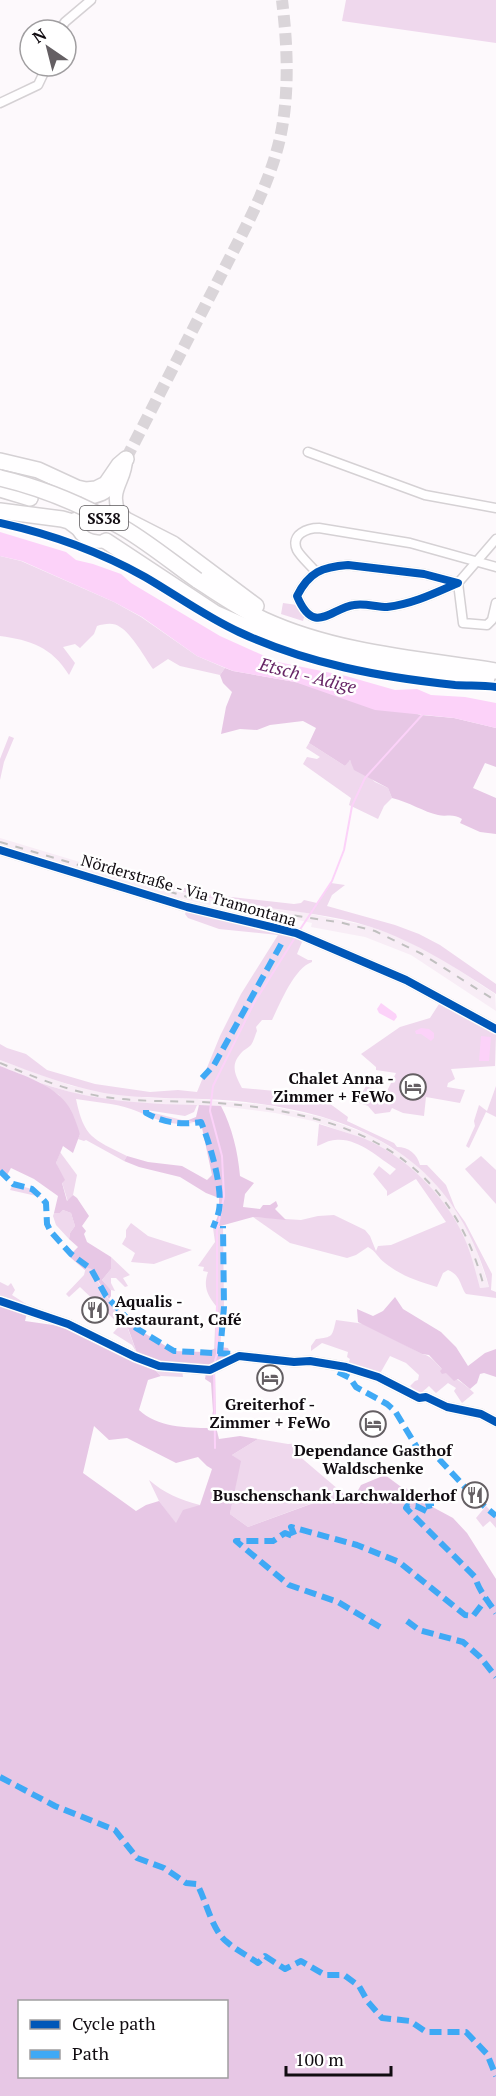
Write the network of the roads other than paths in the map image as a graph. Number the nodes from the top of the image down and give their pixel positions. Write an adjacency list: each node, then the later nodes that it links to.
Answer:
1 (91, 0): 2 (street)
2 (69, 18)
3 (41, 78): 4 (street)
4 (0, 103)
5 (308, 452): 12 (street)
6 (126, 459): 8 (highway); 11 (main road); 13 (main road)
7 (0, 461): 8 (highway)
8 (51, 476): 11 (highway)
9 (0, 478): 22 (highway, SS38, bridge)
10 (0, 489): 22 (highway, SS38)
11 (93, 498): 13 (main road)
12 (496, 508)
13 (117, 509): 24 (highway)
14 (0, 511): 15 (highway)
15 (76, 522): 17 (main road)
16 (496, 539): 18 (street)
17 (105, 541): 24 (highway)
18 (476, 561): 19 (street); 20 (street); 21 (street)
19 (496, 567)
20 (316, 572): 21 (street); 21 (street)
21 (458, 583): 23 (street)
22 (197, 586): 24 (highway, SS38)
23 (496, 603)
24 (298, 638): 25 (highway, SS38)
25 (492, 673)
26 (0, 850): 27 (street, Nörderstraße - Via Tramontana)
27 (496, 1029)
28 (0, 1300): 29 (street)
29 (496, 1422)

